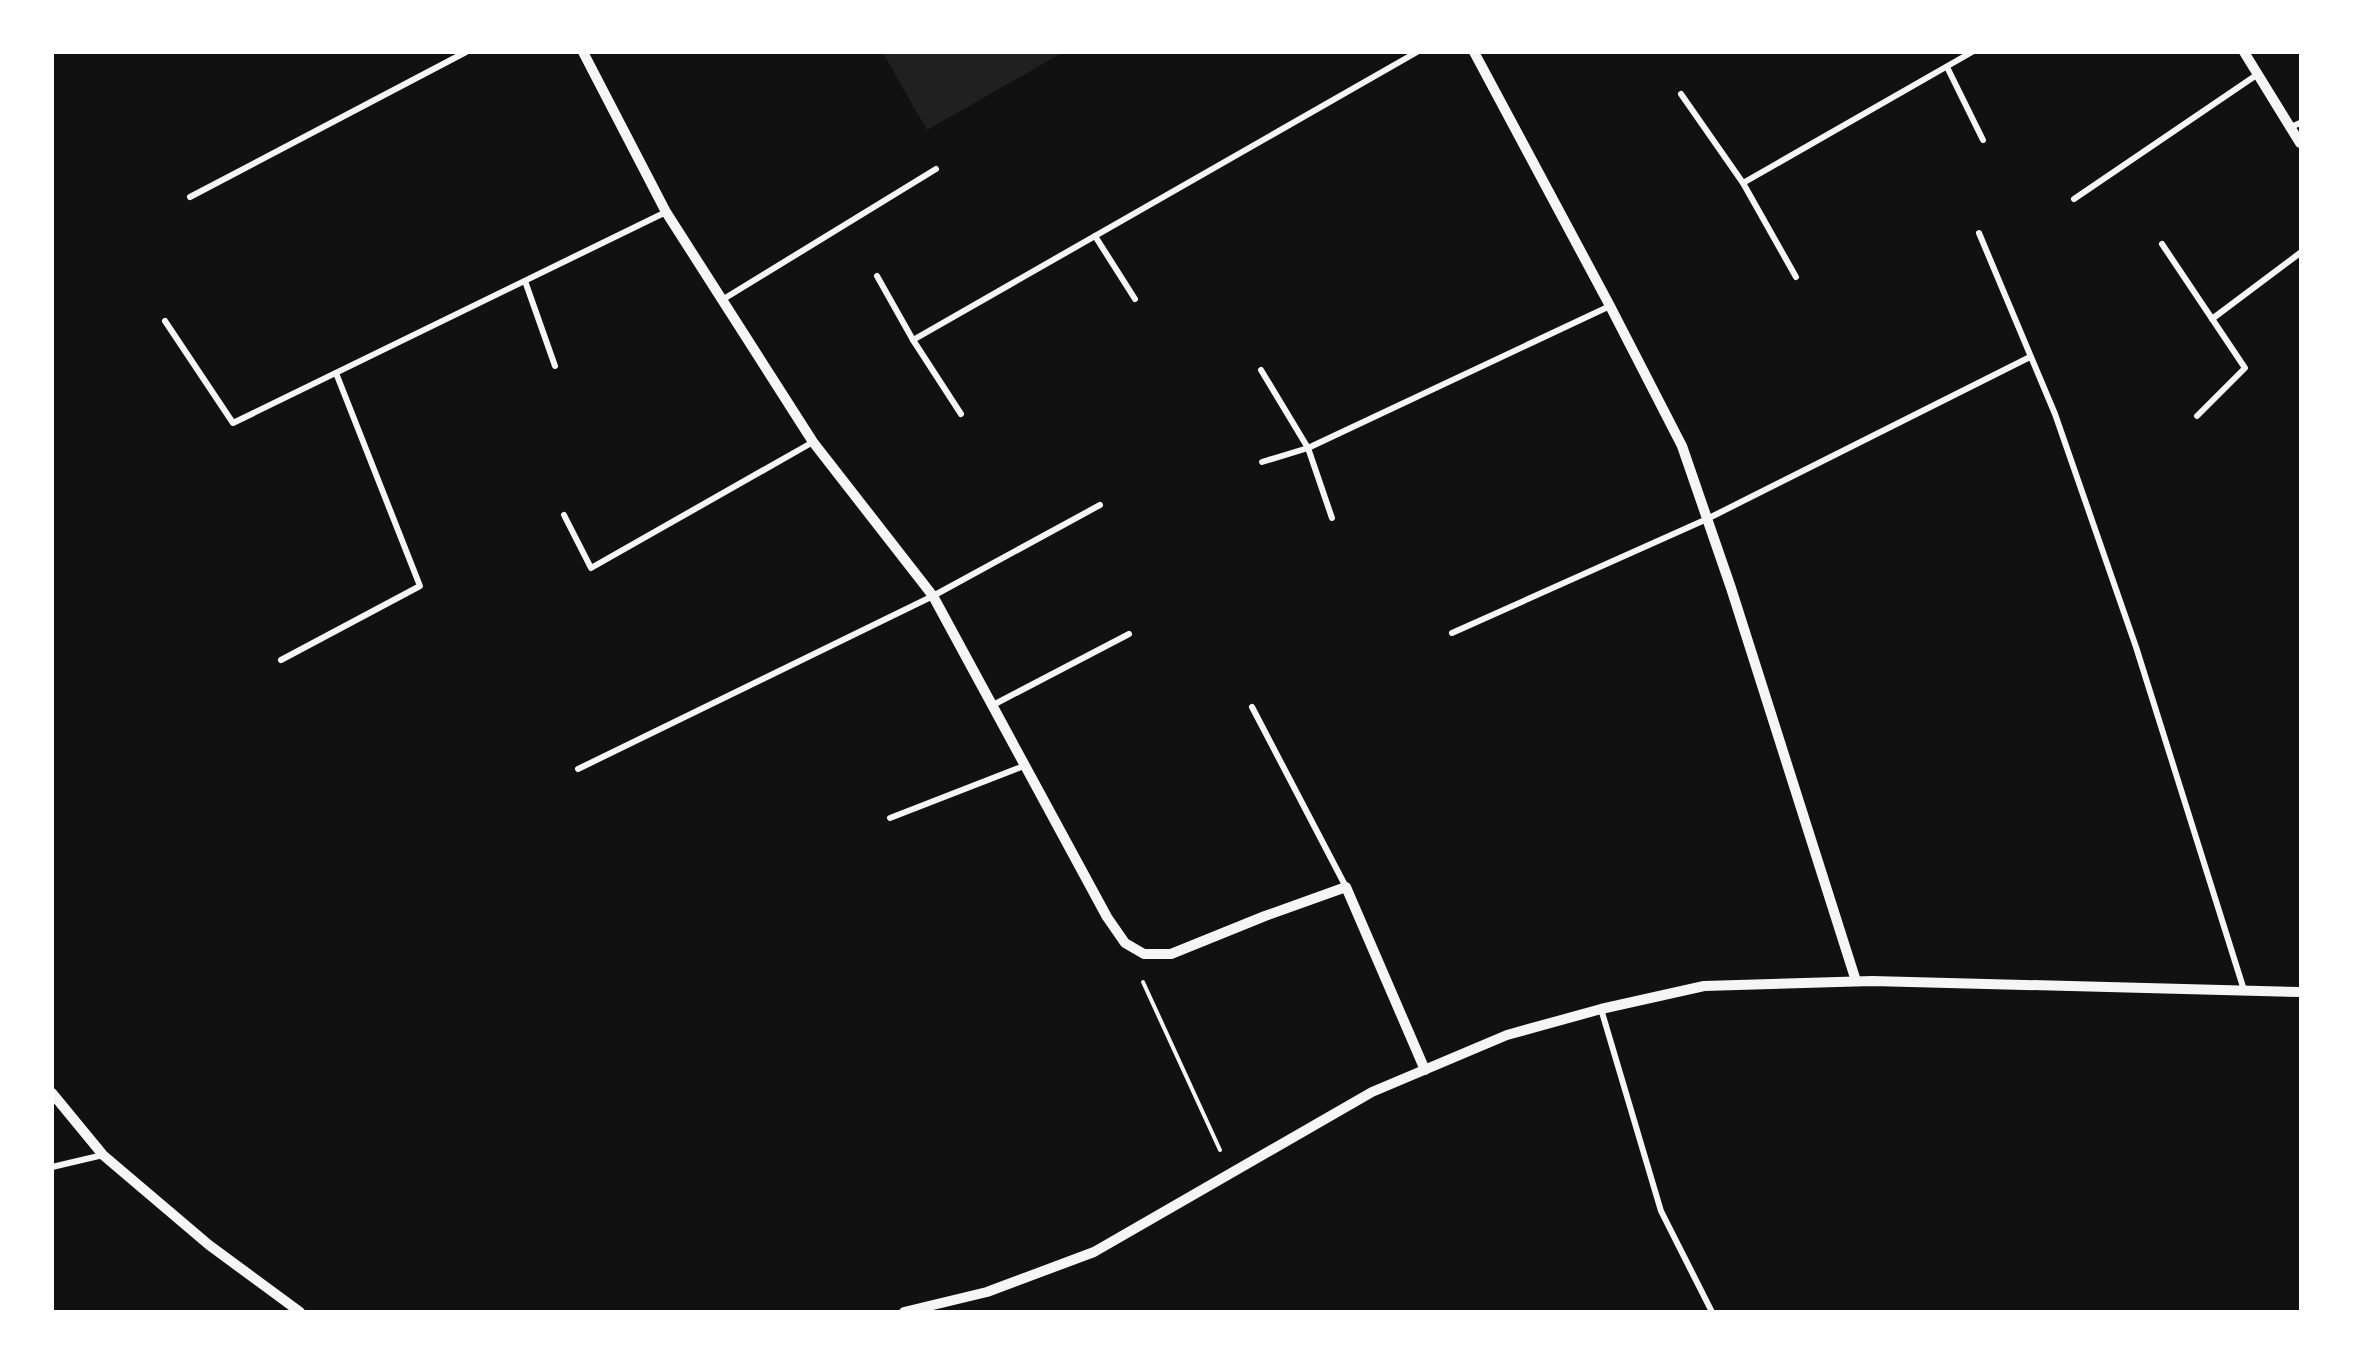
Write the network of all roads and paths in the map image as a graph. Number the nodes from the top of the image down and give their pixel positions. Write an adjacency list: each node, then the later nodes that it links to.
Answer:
1 (466, 52): 15 (street)
2 (583, 52): 17 (street)
3 (1417, 52): 19 (street)
4 (1474, 52): 27 (street)
5 (1972, 52): 7 (street)
6 (2244, 52): 8 (street)
7 (1947, 67): 11 (street); 14 (street)
8 (2258, 74): 10 (street); 16 (street)
9 (1681, 94): 14 (street)
10 (2296, 125): 12 (street)
11 (1983, 140)
12 (2301, 143)
13 (936, 170): 26 (street)
14 (1743, 183): 23 (street)
15 (190, 197)
16 (2074, 199)
17 (666, 212): 24 (street); 26 (street)
18 (1979, 233): 31 (street)
19 (1095, 236): 25 (street); 30 (street)
20 (2162, 244): 28 (street)
21 (2301, 253): 28 (street)
22 (877, 276): 30 (street)
23 (1796, 277)
24 (525, 281): 32 (street); 34 (street)
25 (1135, 299)
26 (722, 300): 37 (street)
27 (1610, 306): 38 (street); 43 (street)
28 (2212, 319): 36 (street)
29 (165, 321): 34 (street)
30 (913, 340): 35 (street)
31 (2030, 357): 43 (street); 56 (street)
32 (555, 366)
33 (1261, 369): 38 (street)
34 (336, 373): 47 (street)
35 (961, 414)
36 (2197, 416)
37 (813, 442): 41 (street); 44 (street)
38 (1308, 448): 39 (street); 42 (street)
39 (1262, 462)
40 (1100, 505): 44 (street)
41 (564, 515)
42 (1332, 518)
43 (1707, 519): 45 (street); 55 (street)
44 (933, 596): 48 (street); 51 (street)
45 (1452, 633)
46 (1129, 634): 48 (street)
47 (281, 660)
48 (993, 705): 50 (street)
49 (1251, 707): 53 (street)
50 (1024, 766): 52 (street); 54 (street)
51 (578, 769)
52 (890, 818)
53 (1346, 887): 54 (street); 59 (street)
54 (1125, 943): 63 (path)
55 (1856, 981): 56 (street); 58 (street)
56 (2244, 990): 57 (street)
57 (2301, 992)
58 (1601, 1009): 59 (street); 66 (street)
59 (1425, 1070): 63 (street)
60 (52, 1094): 61 (street)
61 (103, 1155): 62 (street); 64 (street)
62 (52, 1167)
63 (1231, 1173): 65 (street)
64 (300, 1311)
65 (904, 1311)
66 (1712, 1311)

